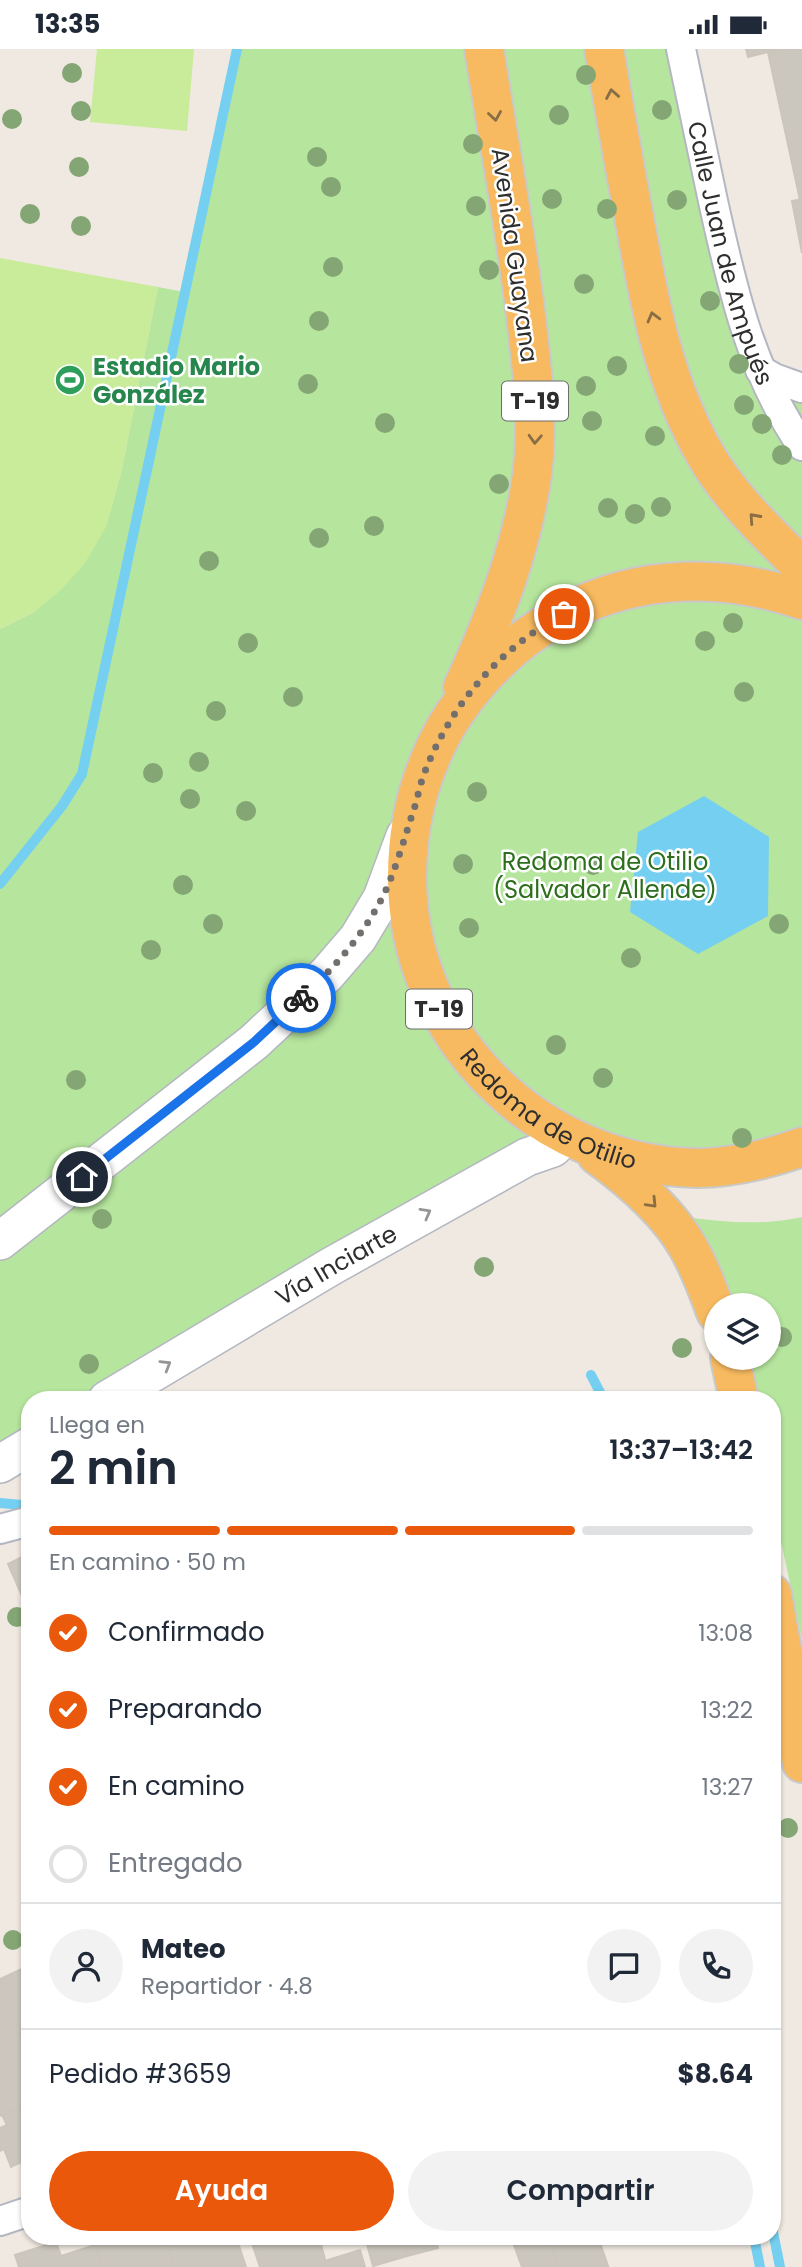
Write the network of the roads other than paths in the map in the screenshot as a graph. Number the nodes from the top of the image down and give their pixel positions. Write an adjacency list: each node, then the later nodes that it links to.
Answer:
1 (484, 49): 9 (highway, Avenida Guayana / T-19, one-way to 9)
2 (604, 49): 7 (highway, one-way to 2)
3 (681, 49): 4 (street, Calle Juan de Ampués)
4 (760, 369): 5 (street); 6 (street, Calle Juan de Ampués)
5 (802, 388)
6 (802, 446)
7 (802, 567)
8 (802, 600): 9 (highway, Redoma de Otilio / T-19)
9 (439, 740): 10 (highway, Redoma de Otilio / T-19)
10 (412, 815): 11 (highway, Redoma de Otilio / T-19); 13 (street)
11 (573, 1139): 12 (highway, Redoma de Otilio / T-19); 14 (highway, T-19, one-way to 14); 16 (street, Vía Inciarte, one-way to 11)
12 (802, 1147)
13 (0, 1241)
14 (709, 1293)
15 (733, 1370): 17 (highway)
16 (122, 1391)
17 (737, 1391)
18 (21, 1451): 19 (street)
19 (0, 1464)
20 (21, 1523): 21 (street)
21 (0, 1529)
22 (781, 1645): 23 (highway)
23 (802, 1763)
24 (21, 2214): 25 (street)
25 (0, 2221)

